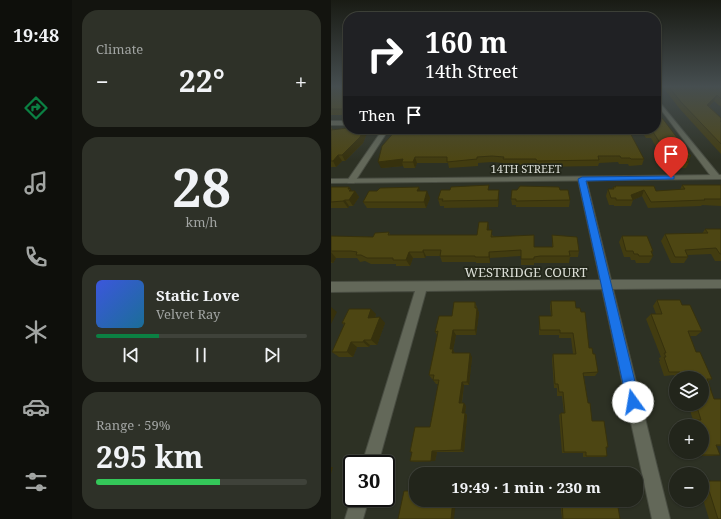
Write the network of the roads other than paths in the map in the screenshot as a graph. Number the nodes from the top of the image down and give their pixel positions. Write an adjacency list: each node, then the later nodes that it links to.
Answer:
1 (665, 111): 5 (street)
2 (331, 123): 3 (street)
3 (343, 123)
4 (383, 134): 8 (street)
5 (719, 177): 6 (street, 14TH STREET)
6 (582, 179): 8 (street, 14TH STREET); 10 (street)
7 (331, 181): 8 (street, 14TH STREET)
8 (351, 181)
9 (721, 284): 10 (street, WESTRIDGE COURT)
10 (607, 286): 12 (street, WESTRIDGE COURT); 16 (street)
11 (331, 287): 12 (street, WESTRIDGE COURT)
12 (422, 287): 13 (street)
13 (373, 455)
14 (357, 507): 15 (street)
15 (354, 519)
16 (661, 519)

